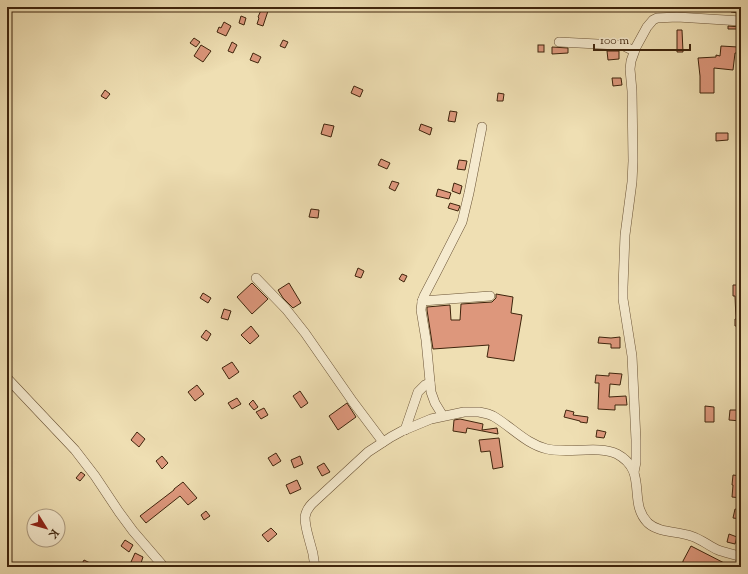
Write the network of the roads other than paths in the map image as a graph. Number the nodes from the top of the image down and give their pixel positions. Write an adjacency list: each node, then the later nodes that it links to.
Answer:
1 (741, 20): 3 (street)
2 (559, 42): 3 (street)
3 (634, 51): 13 (street)
4 (482, 127): 7 (street)
5 (256, 278): 12 (street)
6 (490, 296): 7 (street)
7 (422, 301): 9 (street)
8 (7, 378): 15 (street)
9 (430, 383): 10 (street); 11 (street)
10 (443, 416): 11 (street); 13 (street)
11 (405, 430): 12 (street)
12 (383, 442): 16 (street)
13 (634, 472): 14 (street)
14 (741, 557)
15 (164, 567)
16 (315, 567)

